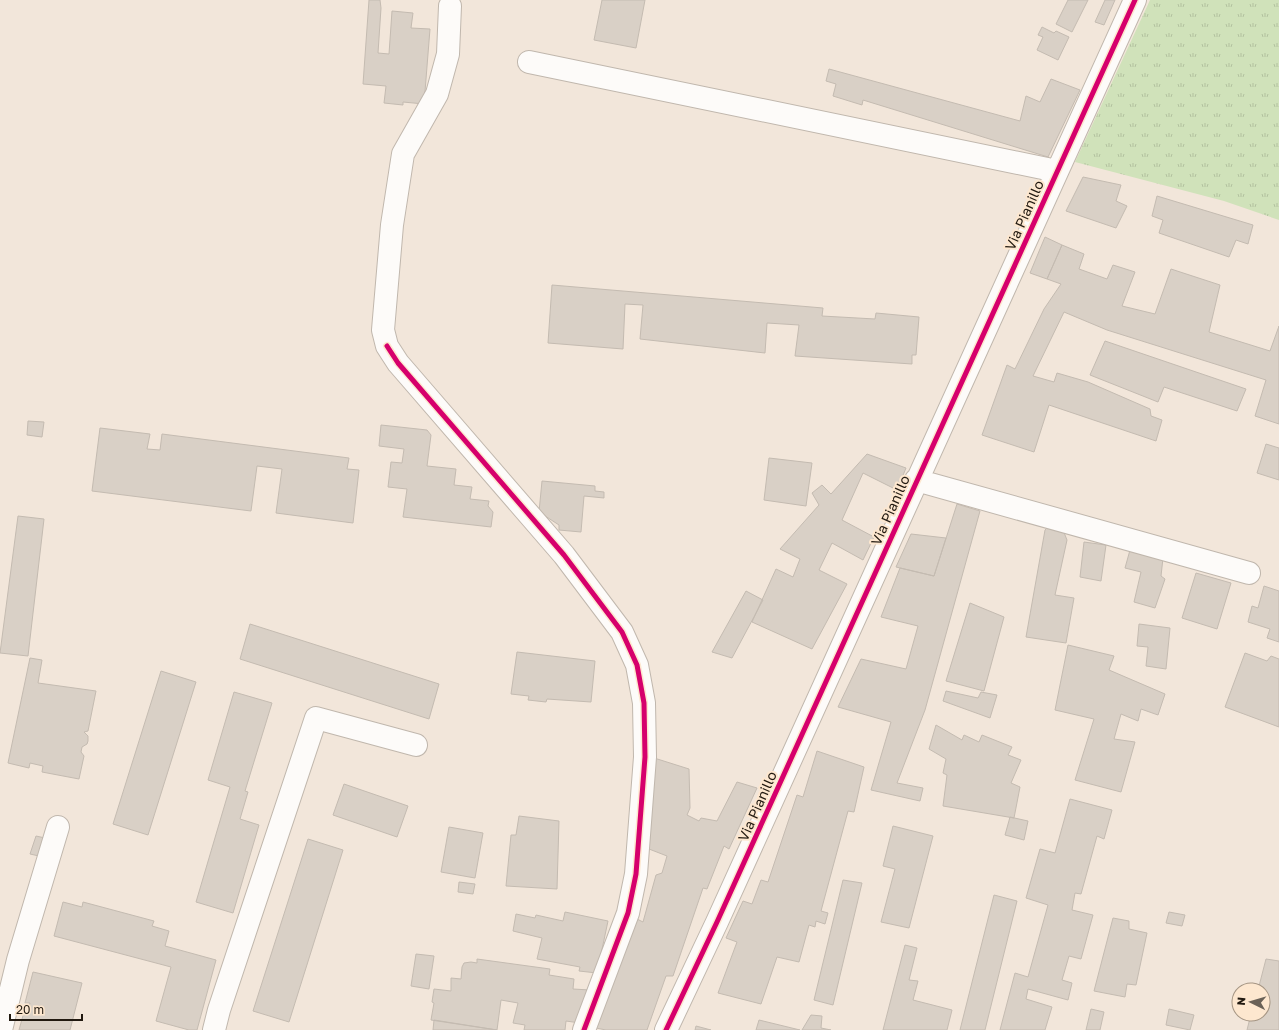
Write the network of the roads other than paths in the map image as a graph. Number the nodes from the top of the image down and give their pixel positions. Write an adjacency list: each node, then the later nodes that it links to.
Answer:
1 (1135, 0): 4 (street, Via Pianillo)
2 (450, 6): 11 (street)
3 (529, 62): 4 (street)
4 (1057, 171): 5 (street, Via Pianillo)
5 (916, 480): 6 (street); 12 (street, Via Pianillo)
6 (1250, 573)
7 (416, 745): 10 (street)
8 (58, 827): 9 (street)
9 (0, 1030)
10 (214, 1030)
11 (584, 1030)
12 (666, 1030)

